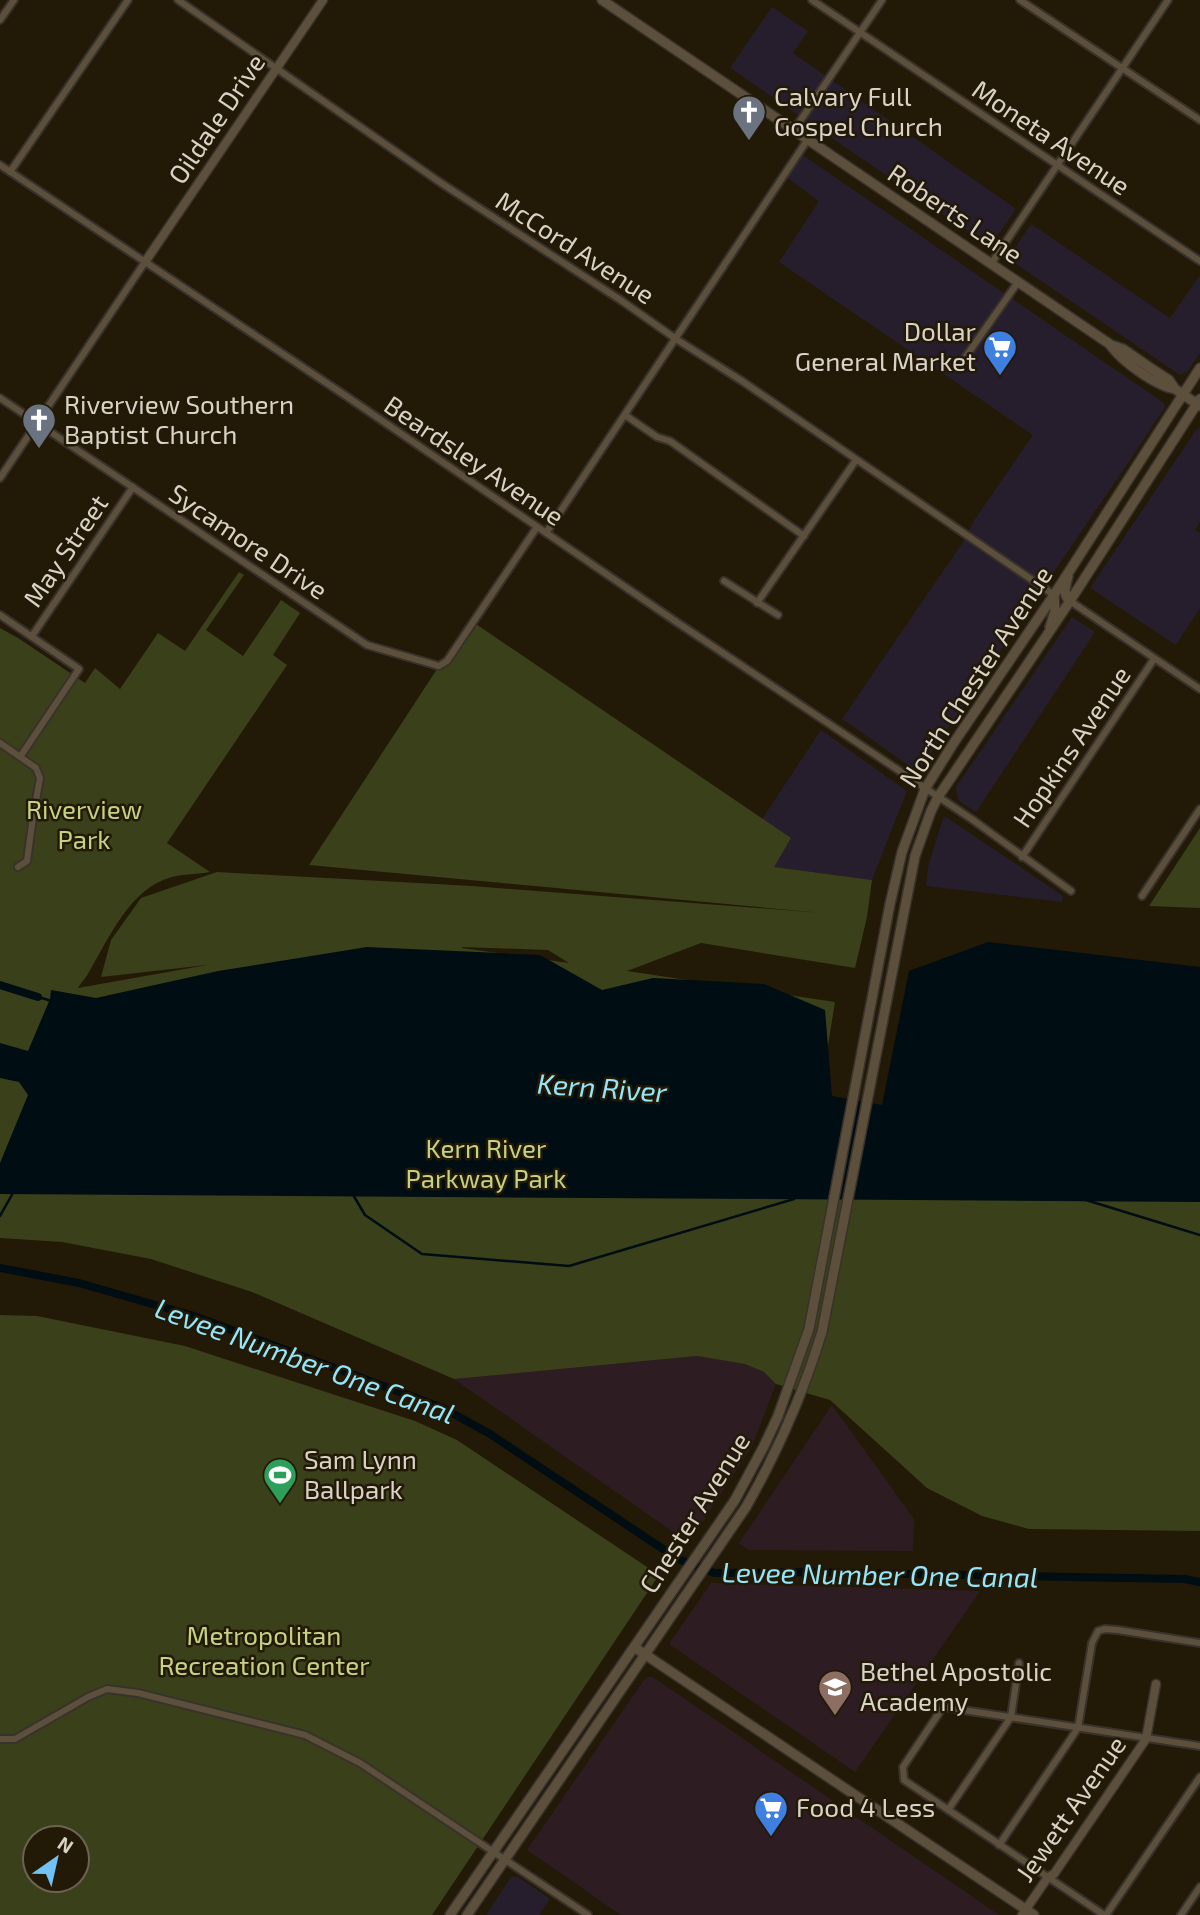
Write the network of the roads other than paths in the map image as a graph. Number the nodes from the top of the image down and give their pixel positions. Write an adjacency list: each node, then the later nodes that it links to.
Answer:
1 (14, 0): 10 (street)
2 (128, 0): 19 (street)
3 (323, 0): 12 (street, Oildale Drive)
4 (602, 0): 15 (main road, Roberts Lane)
5 (812, 0): 11 (street, Moneta Avenue)
6 (882, 0): 11 (street)
7 (1020, 0): 13 (street)
8 (1168, 0): 13 (street)
9 (183, 1): 12 (street, McCord Avenue)
10 (0, 20)
11 (859, 33): 15 (street); 18 (street, Moneta Avenue)
12 (277, 68): 21 (street, Oildale Drive); 24 (street, McCord Avenue)
13 (1122, 68): 14 (street); 18 (street)
14 (1200, 120)
15 (794, 130): 16 (main road, Roberts Lane)
16 (808, 139): 22 (main road, Roberts Lane); 24 (street)
17 (0, 165): 19 (street, Beardsley Avenue)
18 (1057, 166): 20 (street, Moneta Avenue); 22 (street)
19 (10, 172): 21 (street, Beardsley Avenue)
20 (1200, 261)
21 (145, 262): 31 (street); 35 (street, Beardsley Avenue)
22 (991, 264): 23 (main road, Roberts Lane)
23 (1018, 282): 25 (street); 27 (main road, Roberts Lane)
24 (676, 339): 30 (street); 32 (street, McCord Avenue)
25 (962, 362)
26 (1200, 368): 27 (main road, North Chester Avenue)
27 (1179, 392): 29 (main road, Roberts Lane); 38 (main road, North Chester Avenue)
28 (0, 398): 31 (street, Sycamore Drive)
29 (1199, 403): 41 (main road, North Chester Avenue)
30 (625, 415): 36 (street); 37 (street)
31 (38, 424): 33 (street); 34 (street, Sycamore Drive)
32 (856, 460): 37 (street); 40 (street, McCord Avenue)
33 (0, 478)
34 (133, 488): 35 (street, Sycamore Drive); 46 (street, May Street)
35 (537, 527): 36 (street, Beardsley Avenue)
36 (546, 533): 51 (street, Beardsley Avenue)
37 (804, 536): 42 (street)
38 (1069, 571): 40 (main road, North Chester Avenue); 41 (main road)
39 (724, 581): 42 (street)
40 (1054, 595): 45 (main road); 51 (main road, North Chester Avenue)
41 (1070, 601): 45 (main road, North Chester Avenue); 47 (street)
42 (757, 603): 44 (street)
43 (0, 615): 46 (street)
44 (778, 615)
45 (1048, 635): 52 (main road, North Chester Avenue)
46 (32, 636): 50 (street)
47 (1154, 659): 48 (street); 54 (street, Hopkins Avenue)
48 (1200, 689)
49 (0, 743): 50 (street)
50 (20, 757): 55 (street)
51 (925, 789): 52 (street, Beardsley Avenue); 58 (main road, North Chester Avenue)
52 (938, 797): 54 (street, Beardsley Avenue); 59 (main road, North Chester Avenue)
53 (1200, 809): 57 (street)
54 (1022, 857): 56 (street, Beardsley Avenue)
55 (18, 867)
56 (1072, 891)
57 (1142, 896)
58 (856, 1082): 61 (main road, Chester Avenue)
59 (868, 1096): 62 (main road, Chester Avenue)
60 (1200, 1643): 66 (street)
61 (634, 1647): 62 (main road); 73 (main road, Chester Avenue)
62 (645, 1654): 74 (main road, Chester Avenue); 77 (main road)
63 (1019, 1663): 65 (street)
64 (1156, 1684): 68 (street, Jewett Avenue)
65 (1011, 1717): 66 (street); 71 (street); 71 (street)
66 (1078, 1728): 68 (street); 72 (street)
67 (0, 1739): 73 (street)
68 (1146, 1739): 69 (street); 75 (street, Jewett Avenue)
69 (1200, 1746)
70 (1200, 1776): 81 (street)
71 (948, 1810): 72 (street)
72 (999, 1844): 75 (street)
73 (493, 1850): 74 (street); 78 (main road, Chester Avenue)
74 (505, 1858): 79 (main road, Chester Avenue); 80 (street)
75 (1048, 1877): 77 (street, Jewett Avenue); 81 (street)
76 (1200, 1887): 82 (street)
77 (1027, 1913)
78 (450, 1915)
79 (467, 1915)
80 (588, 1915)
81 (1105, 1915)
82 (1181, 1915)

